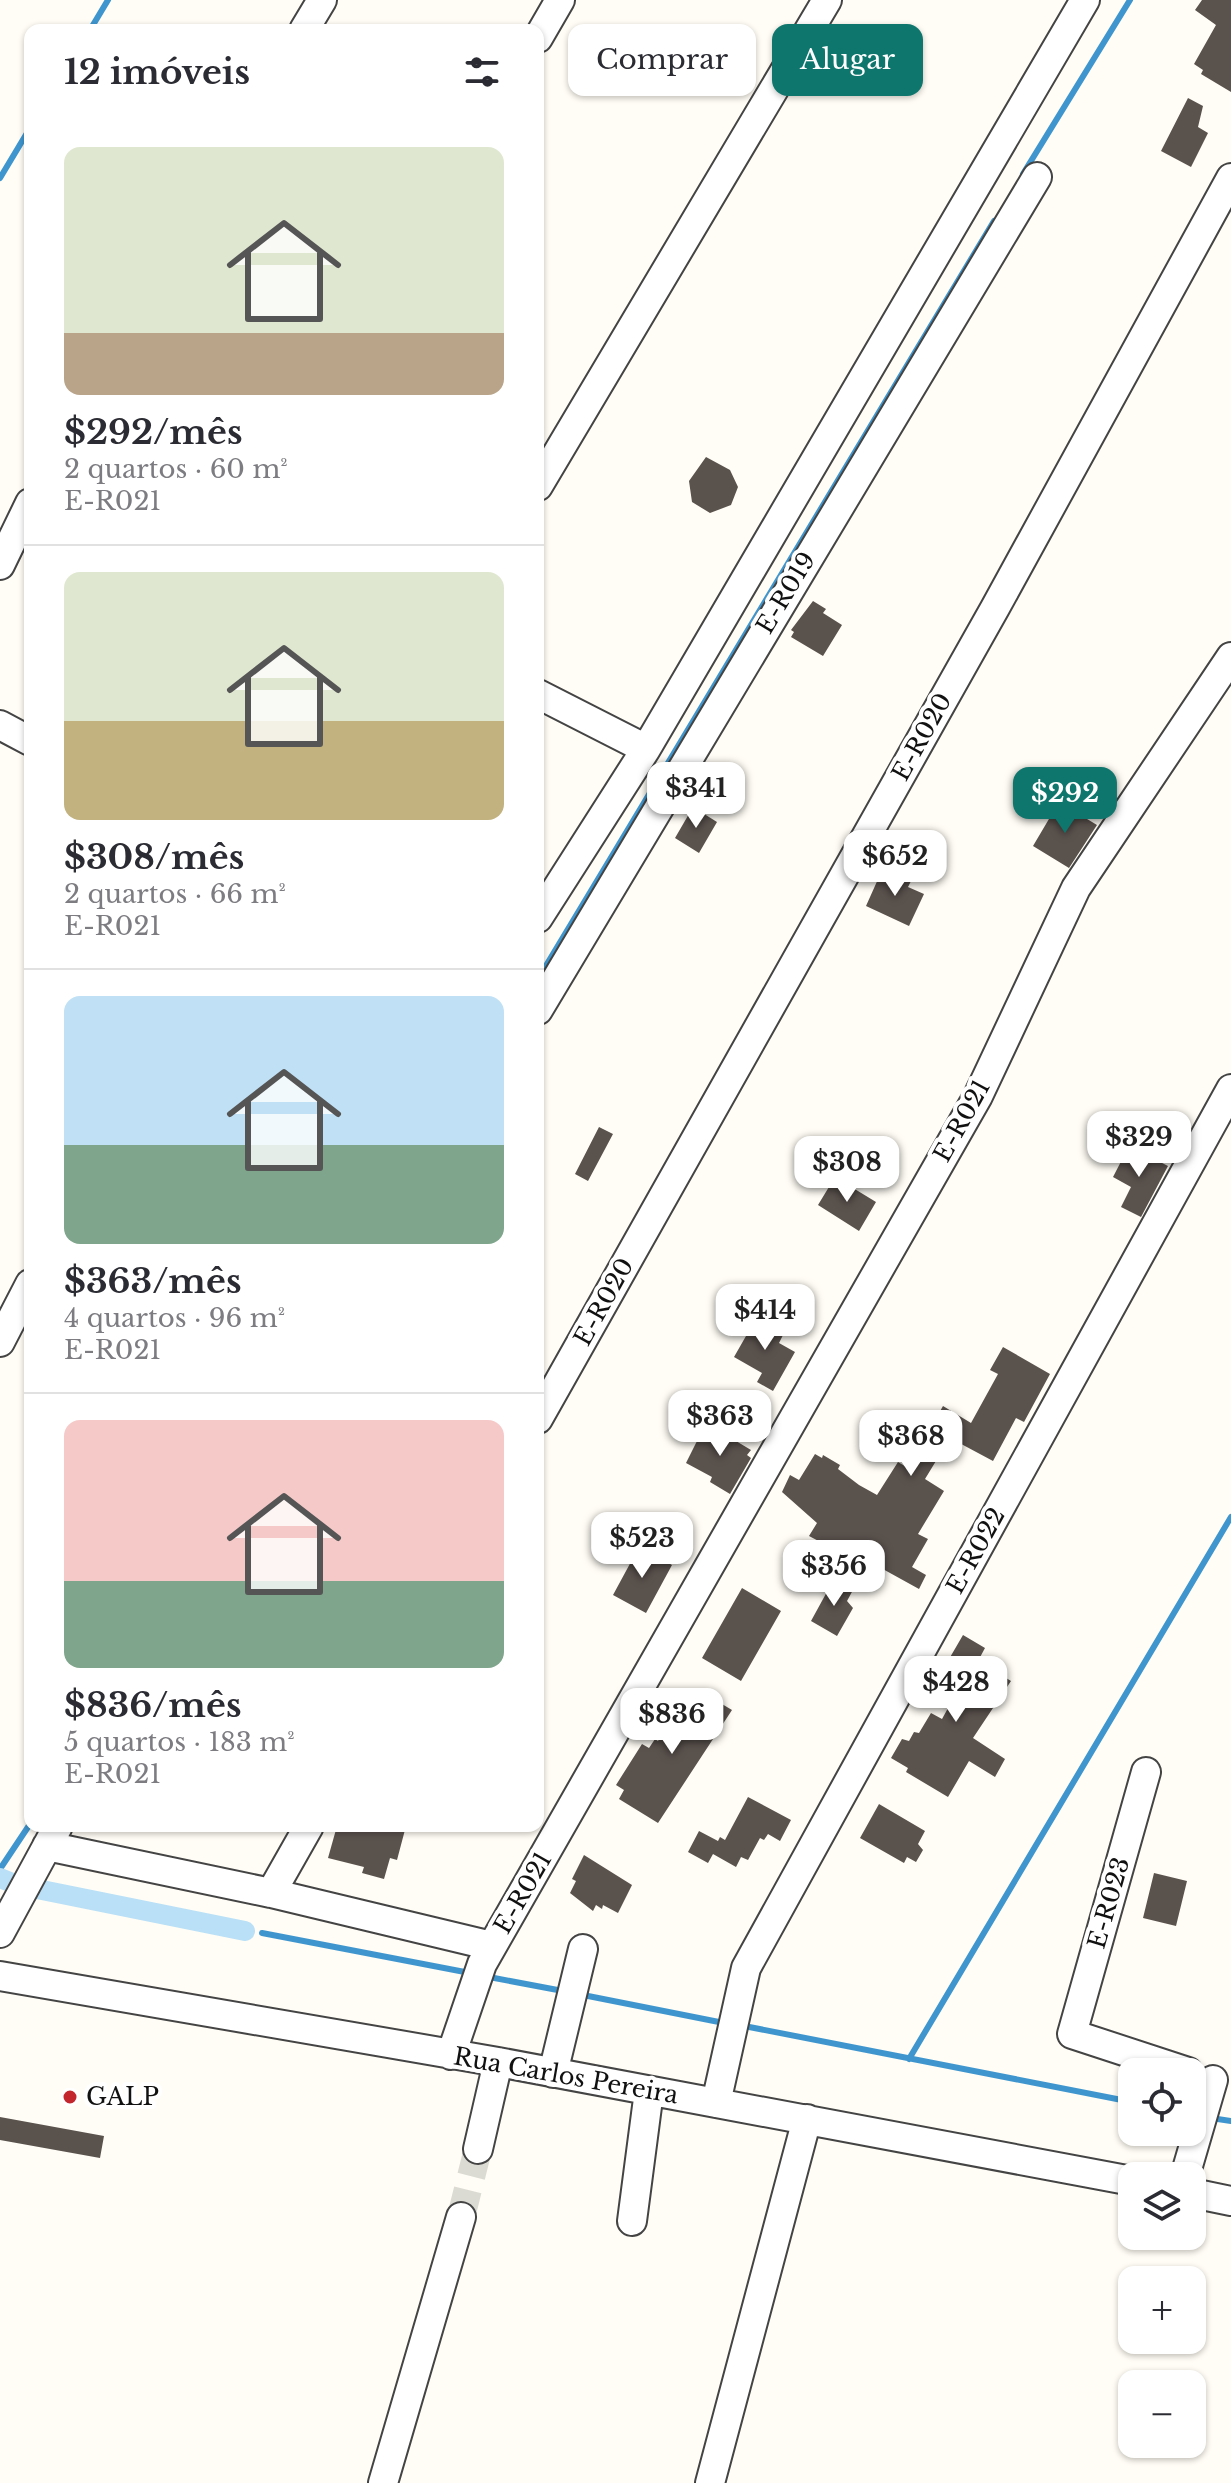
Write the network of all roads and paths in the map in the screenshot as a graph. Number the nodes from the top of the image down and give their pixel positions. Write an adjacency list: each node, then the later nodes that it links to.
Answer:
1 (322, 0): 5 (street)
2 (560, 0): 6 (street)
3 (827, 0): 9 (street)
4 (1085, 0): 16 (street)
5 (308, 24)
6 (544, 28)
7 (1037, 177): 18 (street, E-R019)
8 (1231, 178): 22 (street, E-R020)
9 (544, 476)
10 (24, 515): 11 (street)
11 (0, 565)
12 (1231, 657): 29 (street, E-R021)
13 (544, 697): 16 (street)
14 (0, 725): 15 (street)
15 (24, 738)
16 (646, 749): 17 (street)
17 (544, 909)
18 (544, 1000)
19 (1231, 1089): 36 (street, E-R022)
20 (24, 1296): 21 (street)
21 (0, 1342)
22 (544, 1408)
23 (1146, 1772): 32 (street, E-R023)
24 (306, 1832): 26 (street)
25 (52, 1836): 26 (street); 27 (street)
26 (271, 1893): 29 (street)
27 (0, 1933)
28 (583, 1949): 34 (street)
29 (482, 1964): 31 (street, E-R021)
30 (0, 1976): 31 (street, Rua Carlos Pereira)
31 (451, 2055): 33 (street, Rua Carlos Pereira)
32 (1129, 2058)
33 (498, 2062): 34 (street, Rua Carlos Pereira); 38 (street)
34 (553, 2073): 35 (street, Rua Carlos Pereira)
35 (649, 2091): 36 (street, Rua Carlos Pereira); 43 (street)
36 (716, 2103): 37 (street, Rua Carlos Pereira)
37 (807, 2119): 39 (street, Rua Carlos Pereira); 45 (street)
38 (478, 2149)
39 (1118, 2178)
40 (1206, 2196): 41 (street)
41 (1231, 2201)
42 (461, 2217): 44 (street)
43 (632, 2221)
44 (383, 2483)
45 (710, 2483)

